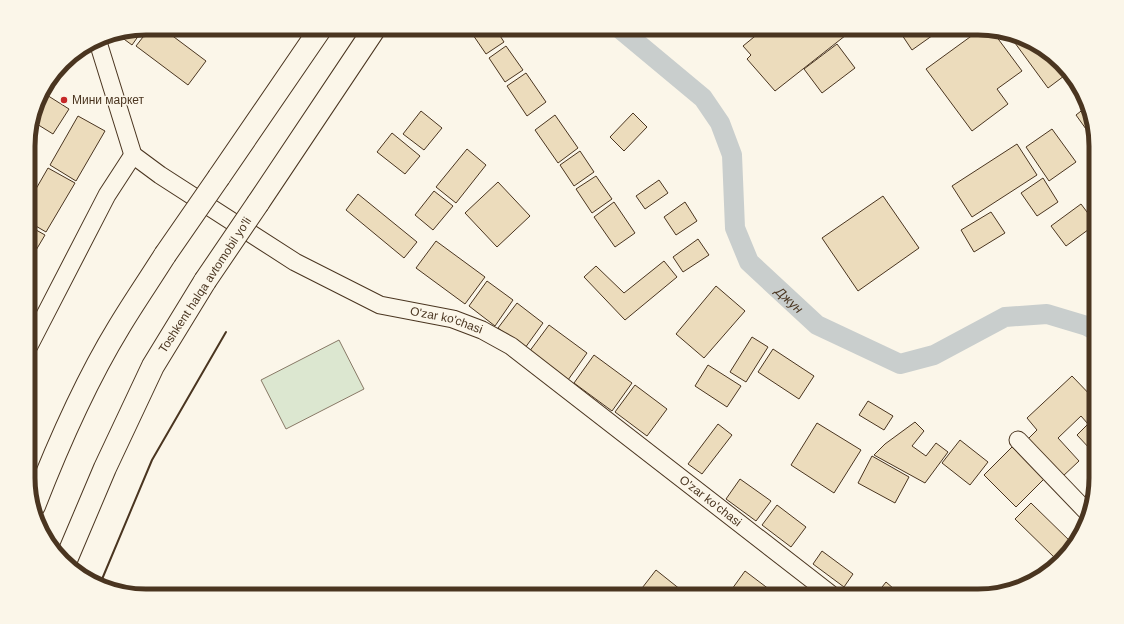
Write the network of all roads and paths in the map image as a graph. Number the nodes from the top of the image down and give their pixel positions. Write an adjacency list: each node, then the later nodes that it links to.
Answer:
1 (316, 35): 7 (highway, bridge)
2 (370, 35): 9 (highway, Toshkent halqa avtomobil yo'li, bridge)
3 (99, 45): 4 (street)
4 (133, 155): 5 (street); 10 (street, O'zar ko'chasi)
5 (35, 333)
6 (1018, 440): 8 (street)
7 (37, 498)
8 (1084, 509)
9 (67, 557)
10 (823, 589)

